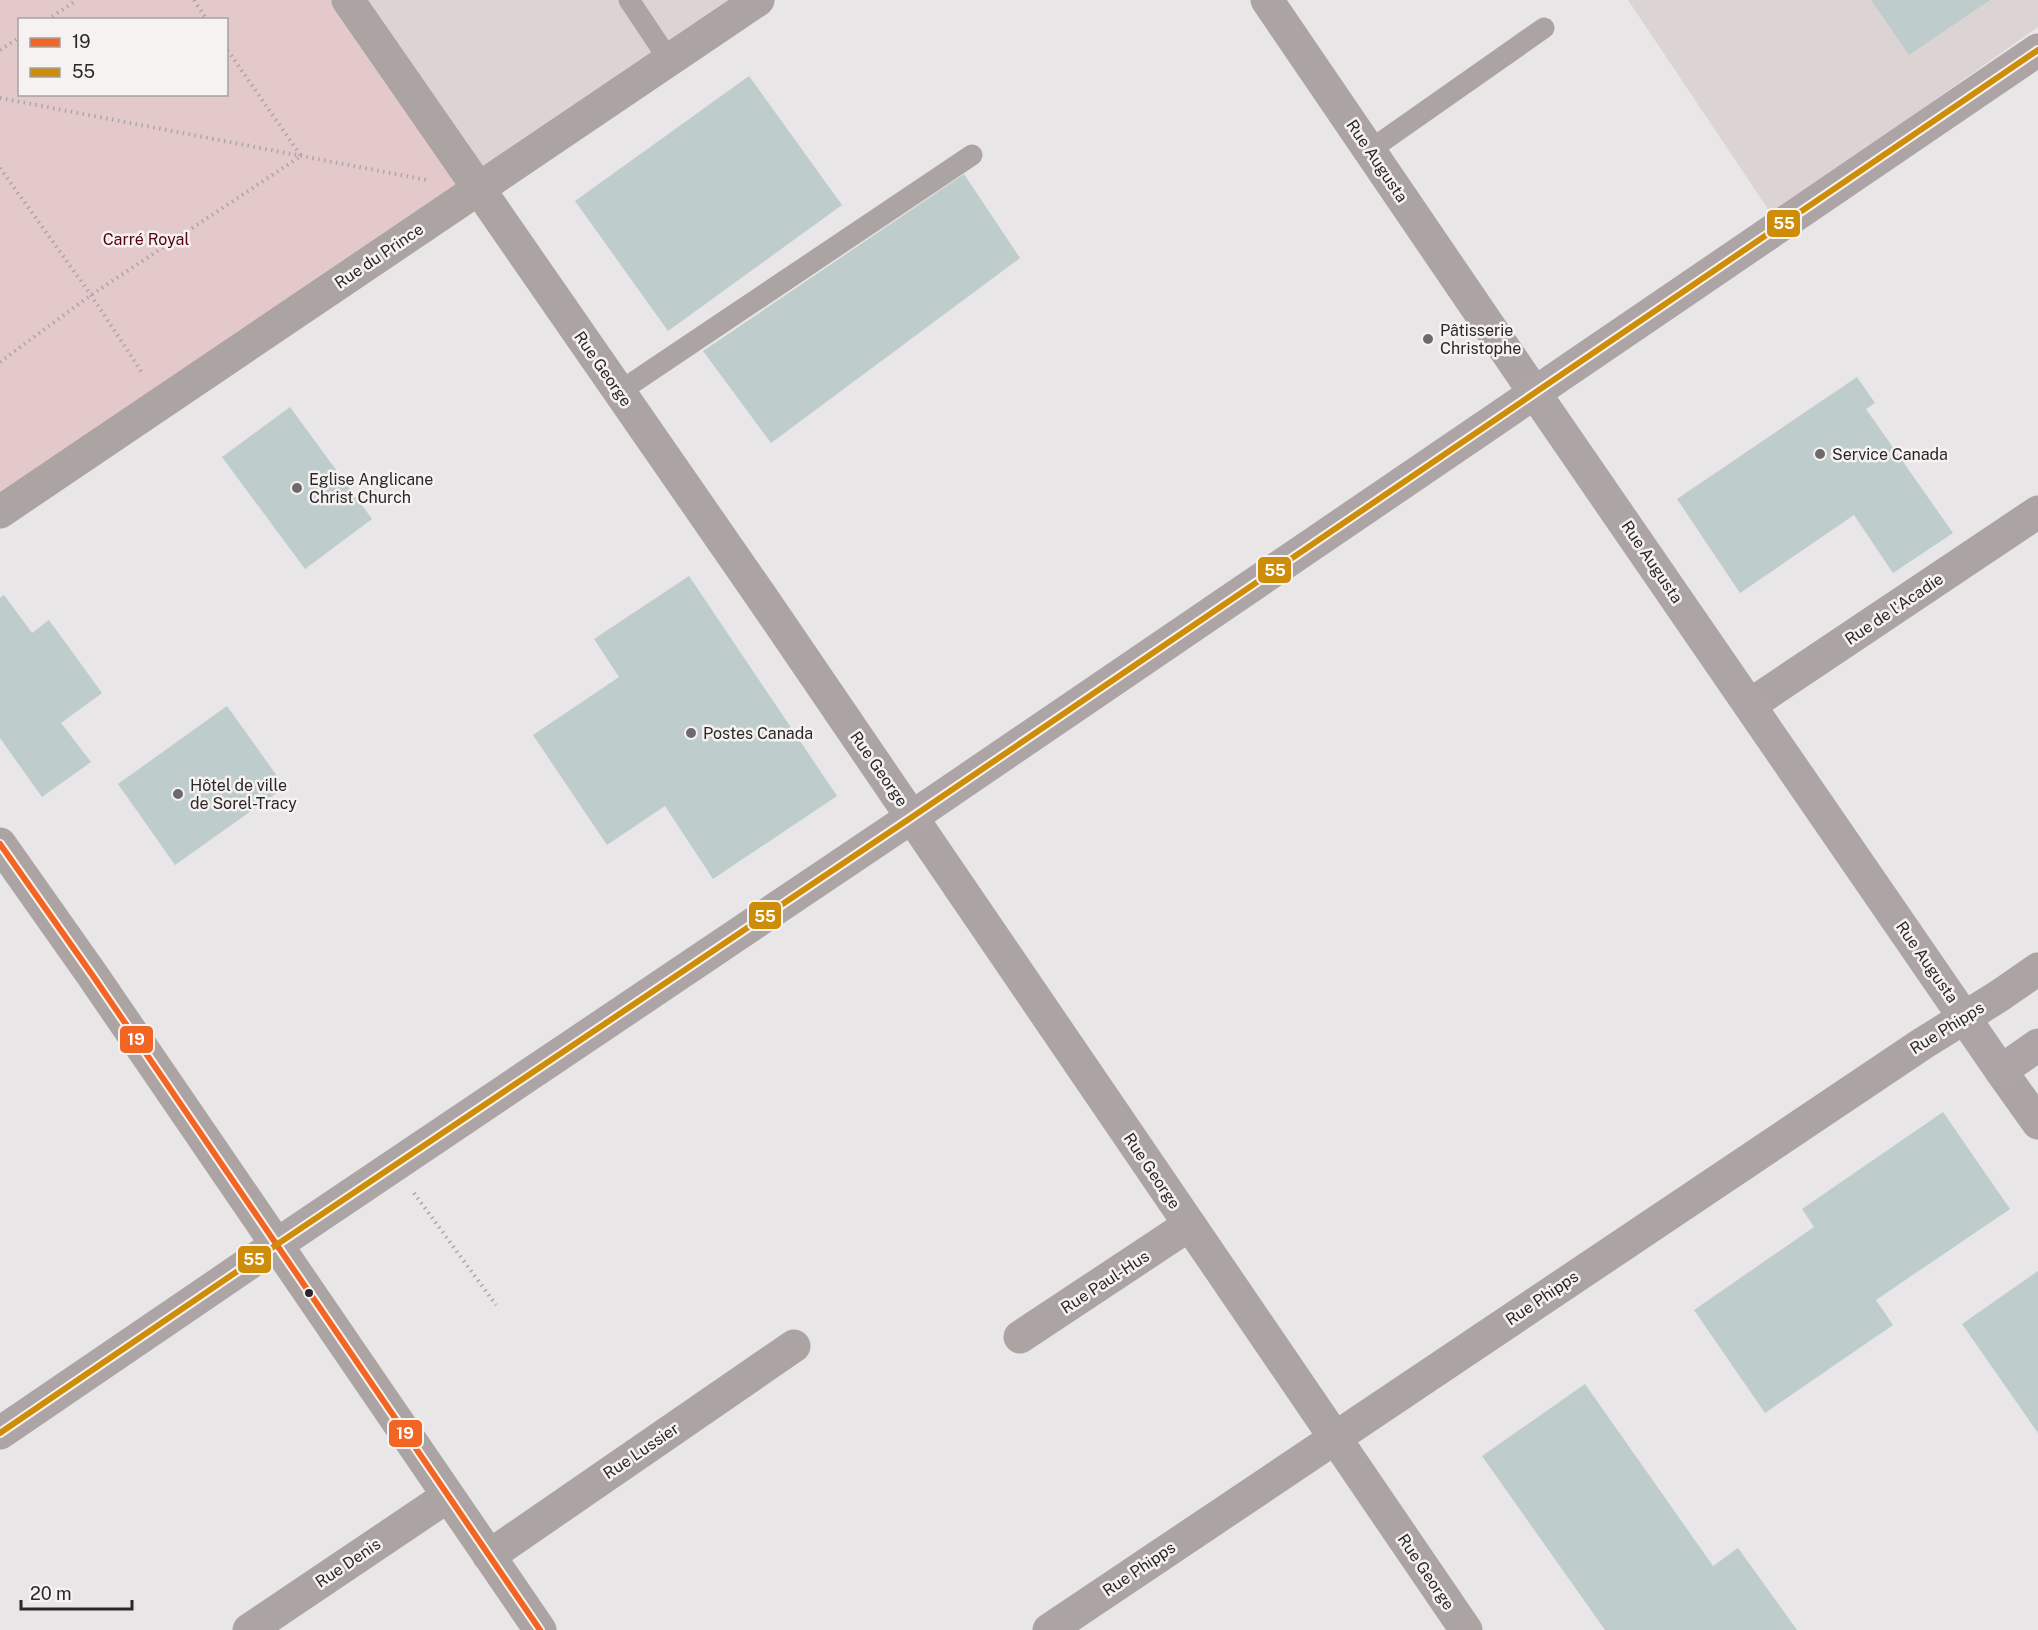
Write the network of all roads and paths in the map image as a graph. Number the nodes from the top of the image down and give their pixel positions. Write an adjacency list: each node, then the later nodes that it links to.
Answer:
1 (77, 0): 7 (path)
2 (194, 0): 8 (path)
3 (348, 0): 20 (street, Rue George)
4 (629, 0): 14 (lane)
5 (758, 0): 14 (street, Rue du Prince)
6 (1266, 0): 16 (street, Rue Augusta)
7 (50, 18)
8 (206, 18)
9 (1544, 28): 16 (lane)
10 (18, 38): 11 (path)
11 (0, 50)
12 (2038, 50): 24 (main road)
13 (228, 51): 18 (path)
14 (669, 60): 20 (street, Rue du Prince)
15 (0, 98): 18 (path)
16 (1370, 150): 24 (street, Rue Augusta)
17 (972, 155): 23 (lane)
18 (301, 156): 20 (path); 21 (path)
19 (0, 168): 21 (path)
20 (479, 189): 23 (street, Rue George); 25 (street, Rue du Prince)
21 (91, 295): 22 (path); 25 (path)
22 (0, 362)
23 (619, 392): 29 (street, Rue George)
24 (1534, 392): 28 (main road, Rue Augusta); 29 (main road)
25 (161, 403): 26 (street, Rue du Prince)
26 (0, 512)
27 (2038, 512): 28 (street, Rue de l'Acadie)
28 (1750, 705): 32 (main road, Rue Augusta)
29 (912, 817): 36 (main road); 37 (street, Rue George)
30 (0, 844): 38 (street)
31 (2038, 969): 32 (street, Rue Phipps)
32 (1965, 1017): 34 (main road, Rue Augusta); 43 (street, Rue Phipps)
33 (2038, 1045): 34 (main road)
34 (2001, 1071): 35 (street, Rue Augusta)
35 (2038, 1123)
36 (394, 1165): 38 (main road); 39 (path)
37 (1189, 1226): 40 (street, Rue Paul-Hus); 43 (street, Rue George)
38 (277, 1244): 42 (main road); 44 (street)
39 (496, 1305)
40 (1020, 1337)
41 (794, 1347): 45 (street, Rue Lussier)
42 (0, 1433)
43 (1335, 1437): 48 (street, Rue Phipps); 49 (street, Rue George)
44 (448, 1496): 45 (street); 46 (street, Rue Denis)
45 (489, 1556): 47 (street)
46 (249, 1630)
47 (540, 1630)
48 (1049, 1630)
49 (1466, 1630)

